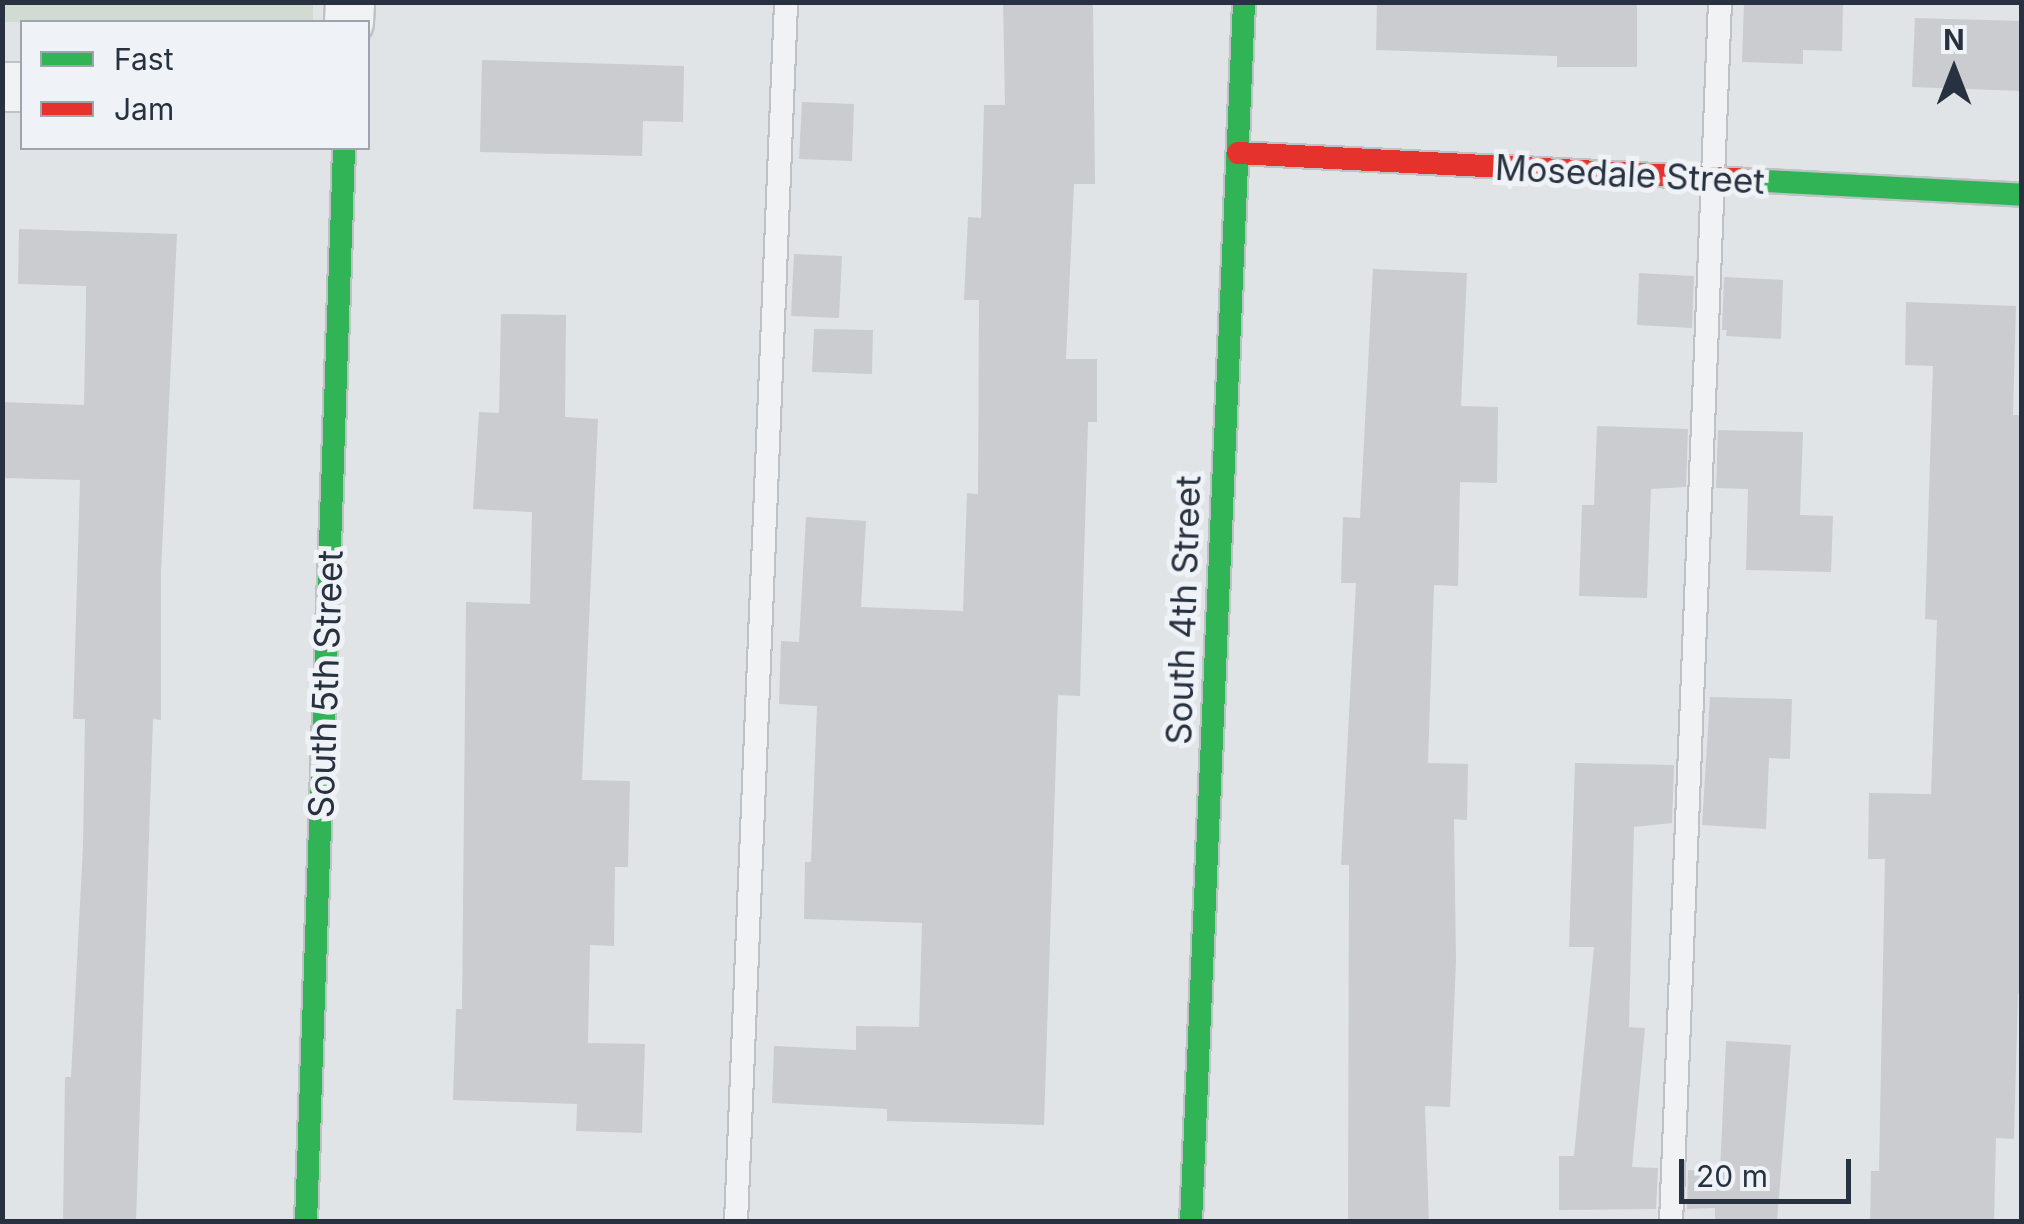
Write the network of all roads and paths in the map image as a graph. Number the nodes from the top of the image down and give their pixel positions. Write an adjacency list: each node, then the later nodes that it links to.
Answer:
1 (786, 2): 9 (lane)
2 (1244, 2): 5 (street, South 4th Street)
3 (1720, 2): 6 (lane)
4 (344, 150): 8 (street, South 5th Street)
5 (1238, 154): 6 (street, Mosedale Street); 10 (street, South 4th Street)
6 (1712, 178): 7 (street, Mosedale Street); 11 (lane)
7 (2022, 194)
8 (306, 1222)
9 (736, 1222)
10 (1191, 1222)
11 (1671, 1222)

